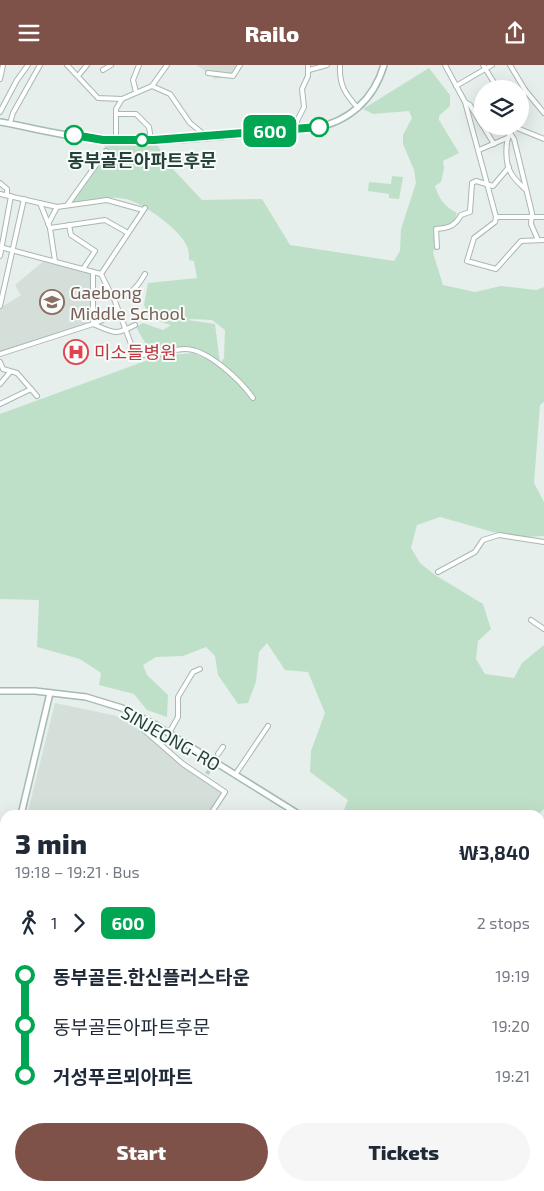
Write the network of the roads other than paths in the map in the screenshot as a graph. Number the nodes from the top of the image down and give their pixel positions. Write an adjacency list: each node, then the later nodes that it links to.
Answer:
1 (3, 65): 21 (street)
2 (28, 65): 32 (street)
3 (40, 65): 36 (street)
4 (67, 65): 20 (street)
5 (87, 65): 20 (street)
6 (111, 65): 18 (street)
7 (139, 65): 26 (street)
8 (167, 65): 24 (street)
9 (240, 65): 19 (street)
10 (327, 65): 16 (street)
11 (340, 65): 30 (street)
12 (384, 65): 30 (main road)
13 (445, 65): 25 (street)
14 (492, 65): 17 (street)
15 (510, 65): 23 (street)
16 (309, 67): 37 (street)
17 (484, 67): 22 (street); 25 (street)
18 (103, 70)
19 (208, 73)
20 (78, 76): 28 (street)
21 (0, 79)
22 (492, 80)
23 (519, 80)
24 (152, 86): 26 (street); 42 (street)
25 (456, 86): 29 (street)
26 (136, 92): 28 (street)
27 (529, 95): 33 (street)
28 (122, 99): 34 (street)
29 (465, 103): 31 (street); 48 (street)
30 (358, 108): 37 (main road)
31 (474, 111)
32 (0, 112)
33 (544, 113)
34 (116, 114): 45 (street); 46 (street)
35 (0, 121): 36 (main road)
36 (10, 123): 45 (main road)
37 (297, 129): 42 (main road)
38 (529, 133): 44 (street)
39 (489, 135): 47 (street)
40 (509, 135): 43 (street)
41 (511, 135): 53 (street)
42 (206, 136): 46 (main road)
43 (507, 138): 47 (street); 50 (street)
44 (544, 139)
45 (116, 140): 46 (main road)
46 (151, 140)
47 (494, 143): 48 (street)
48 (479, 150): 52 (street)
49 (106, 151): 58 (street)
50 (509, 167): 52 (street); 53 (street)
51 (0, 183): 55 (street)
52 (488, 184): 60 (street); 69 (street)
53 (526, 191): 62 (street)
54 (0, 194): 55 (street)
55 (9, 196): 56 (street); 68 (street)
56 (24, 199): 57 (street); 70 (street)
57 (40, 203): 59 (street); 64 (street)
58 (68, 204): 59 (street); 65 (street)
59 (57, 207): 64 (street)
60 (496, 217): 62 (street); 66 (street)
61 (544, 217): 62 (street)
62 (532, 218): 66 (street)
63 (69, 225): 64 (street); 65 (street); 73 (street)
64 (49, 226): 72 (street)
65 (128, 233): 75 (street)
66 (538, 240): 67 (street)
67 (544, 240)
68 (1, 247): 70 (street); 71 (street)
69 (437, 247)
70 (13, 249): 72 (street); 78 (street)
71 (0, 256)
72 (55, 261): 73 (street)
73 (83, 269): 74 (street)
74 (93, 272): 75 (street); 80 (street)
75 (102, 274): 77 (street)
76 (145, 274): 77 (street)
77 (113, 296): 79 (street)
78 (0, 303)
79 (119, 313): 80 (street); 82 (street)
80 (93, 324): 82 (street); 83 (street)
81 (136, 325): 82 (street)
82 (126, 330): 89 (street)
83 (0, 354)
84 (0, 362): 85 (street)
85 (10, 372): 86 (street); 87 (street)
86 (0, 385)
87 (31, 389): 88 (street); 90 (street)
88 (37, 396)
89 (254, 398)
90 (0, 404)
91 (544, 542): 92 (street)
92 (438, 573)
93 (532, 620): 94 (street)
94 (544, 629)
95 (200, 669): 100 (street)
96 (0, 691): 97 (main road, SINJEONG-RO)
97 (50, 693): 98 (main road, SINJEONG-RO); 104 (main road)
98 (149, 721): 100 (main road, SINJEONG-RO); 105 (street)
99 (268, 726): 103 (street)
100 (168, 733): 103 (main road, SINJEONG-RO)
101 (223, 747): 102 (street)
102 (218, 754)
103 (235, 775): 106 (main road, SINJEONG-RO)
104 (22, 810)
105 (213, 810)
106 (292, 810)

